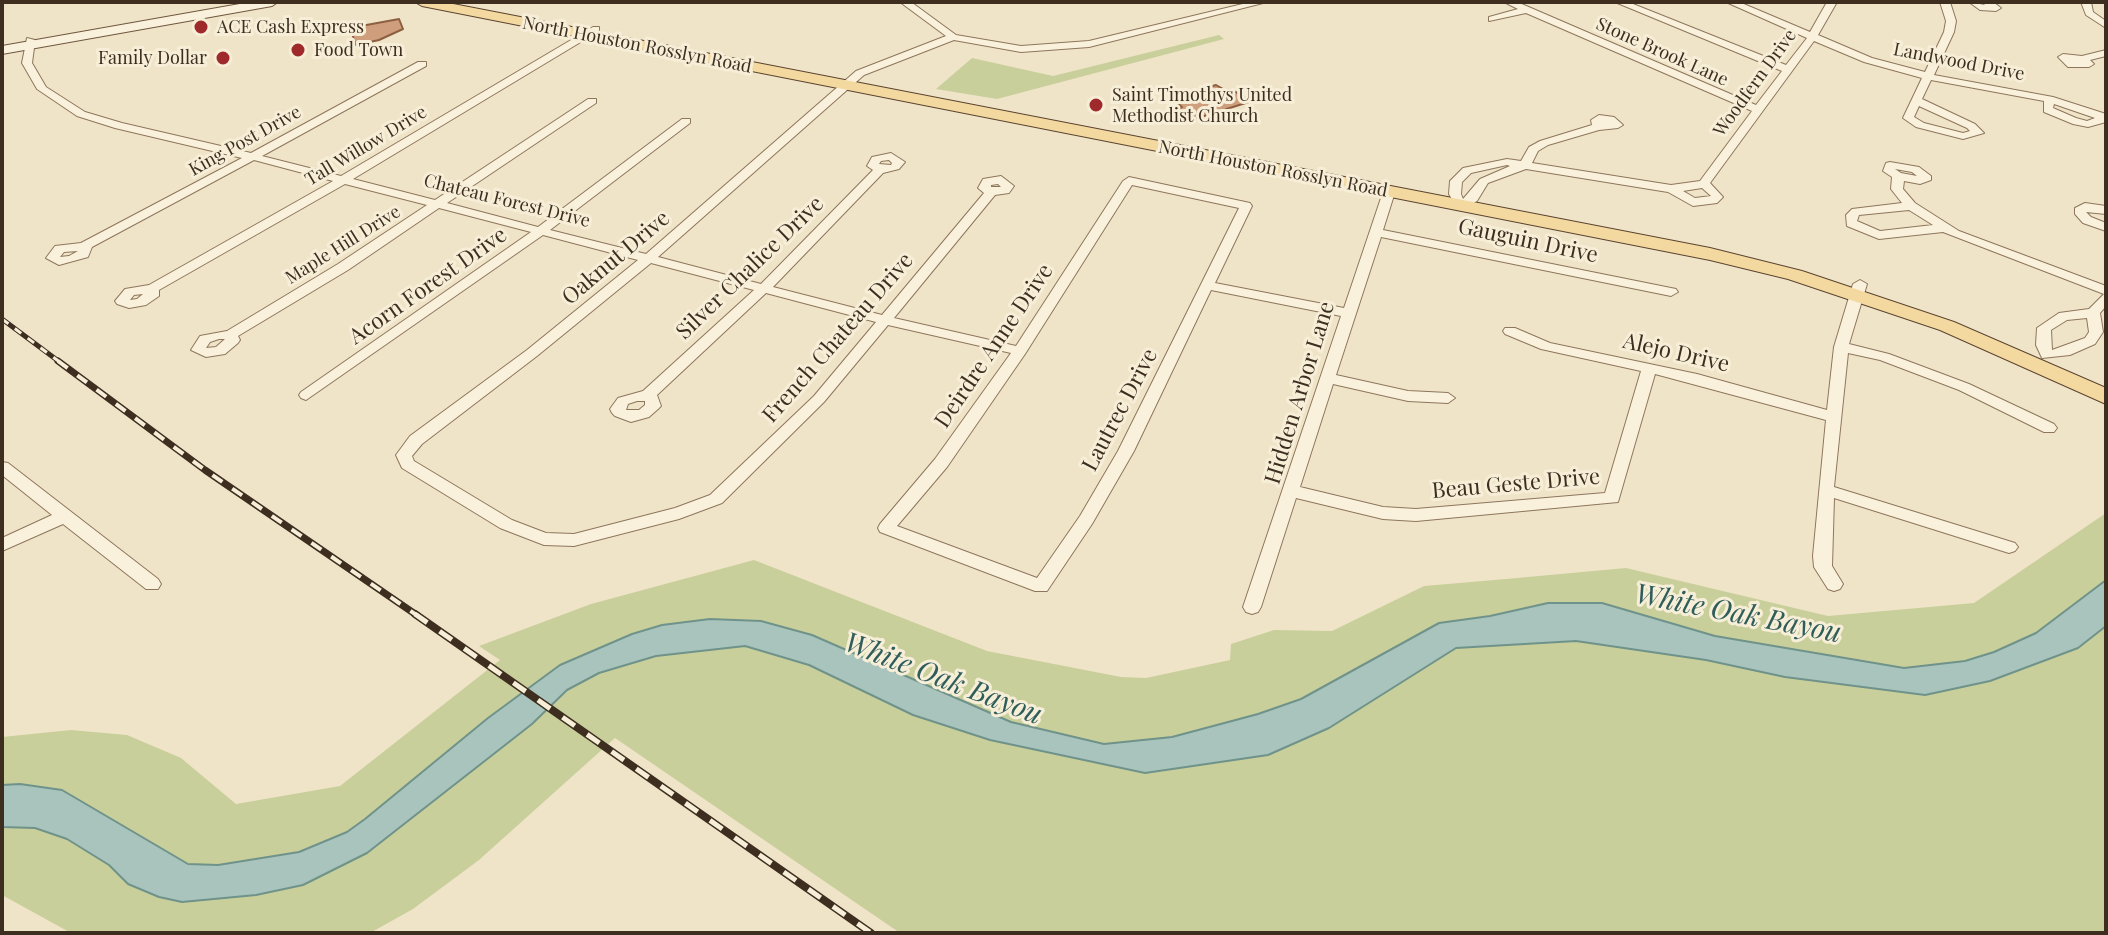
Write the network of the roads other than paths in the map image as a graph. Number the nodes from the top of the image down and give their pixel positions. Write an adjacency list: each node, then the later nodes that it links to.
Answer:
1 (244, 2): 16 (main road)
2 (272, 2): 16 (main road)
3 (422, 2): 14 (main road, North Houston Rosslyn Road)
4 (905, 2): 21 (street)
5 (1262, 2): 15 (street)
6 (1509, 2): 17 (street, Stone Brook Lane)
7 (1620, 2): 28 (street)
8 (1731, 2): 22 (street, Landwood Drive)
9 (1832, 2): 22 (street, Woodfern Drive)
10 (1945, 2): 29 (street)
11 (1970, 2): 12 (street)
12 (1987, 2)
13 (2086, 2): 19 (street)
14 (454, 5): 20 (main road, North Houston Rosslyn Road)
15 (1234, 5): 21 (street)
16 (222, 8): 23 (main road)
17 (1527, 10): 18 (street); 33 (street, Stone Brook Lane)
18 (1492, 19)
19 (2104, 23)
20 (590, 32): 30 (main road, North Houston Rosslyn Road); 42 (street, Tall Willow Drive)
21 (953, 37): 30 (street, Oaknut Drive)
22 (1812, 37): 28 (street, Woodfern Drive); 29 (street, Landwood Drive)
23 (30, 42): 24 (main road); 37 (street, Chateau Forest Drive)
24 (2, 47)
25 (2106, 53): 26 (street)
26 (2083, 59)
27 (422, 64): 37 (street, King Post Drive)
28 (1787, 69): 33 (street, Woodfern Drive)
29 (1930, 77): 32 (street); 34 (street, Landwood Drive)
30 (851, 82): 40 (main road, North Houston Rosslyn Road); 57 (street, Oaknut Drive)
31 (592, 101): 49 (street, Maple Hill Drive)
32 (1917, 101): 32 (street)
33 (1758, 110): 44 (street, Woodfern Drive)
34 (2106, 118)
35 (686, 121): 54 (street, Acorn Forest Drive)
36 (1599, 126): 38 (street)
37 (254, 157): 42 (street, Chateau Forest Drive); 56 (street, King Post Drive)
38 (1525, 165): 45 (street, Woodfern Drive); 48 (street, Woodfern Drive); 48 (street, Woodfern Drive)
39 (880, 169): 59 (street, Silver Chalice Drive)
40 (1301, 170): 47 (main road, North Houston Rosslyn Road); 48 (main road, North Houston Rosslyn Road)
41 (1898, 176): 50 (street)
42 (344, 180): 49 (street, Chateau Forest Drive); 60 (street, Tall Willow Drive)
43 (1129, 181): 58 (street, Lautrec Drive); 71 (street, Deirdre Anne Drive)
44 (1704, 184): 45 (street, Woodfern Drive); 45 (street, Woodfern Drive)
45 (1671, 189)
46 (991, 192): 67 (street, French Chateau Drive)
47 (1389, 192): 48 (main road, North Houston Rosslyn Road); 55 (street, Hidden Arbor Lane)
48 (1463, 199): 61 (main road, North Houston Rosslyn Road)
49 (439, 205): 54 (street, Chateau Forest Drive); 69 (street, Maple Hill Drive)
50 (1911, 206): 53 (street); 53 (street)
51 (2106, 210): 52 (street)
52 (2106, 227)
53 (1944, 228): 62 (street)
54 (542, 230): 57 (street, Chateau Forest Drive); 76 (street, Acorn Forest Drive)
55 (1376, 232): 63 (street, Gauguin Drive); 65 (street, Hidden Arbor Lane)
56 (84, 246)
57 (649, 258): 59 (street, Chateau Forest Drive); 82 (street, Oaknut Drive)
58 (1209, 286): 65 (street); 87 (street, Lautrec Drive)
59 (765, 287): 67 (street, Chateau Forest Drive); 77 (street, Silver Chalice Drive)
60 (152, 289)
61 (1858, 289): 70 (street); 72 (main road, North Houston Rosslyn Road)
62 (2106, 291)
63 (1671, 292)
64 (2106, 298): 66 (street)
65 (1347, 313): 74 (street, Hidden Arbor Lane)
66 (2093, 313): 72 (street); 72 (street)
67 (886, 320): 71 (street, Chateau Forest Drive); 82 (street, French Chateau Drive)
68 (1510, 331): 73 (street, Alejo Drive)
69 (230, 335)
70 (1841, 347): 80 (street); 81 (street)
71 (1020, 351): 87 (street, Deirdre Anne Drive)
72 (2044, 361): 75 (main road, North Houston Rosslyn Road); 78 (main road, North Houston Rosslyn Road)
73 (1649, 368): 80 (street, Alejo Drive); 85 (street, Beau Geste Drive)
74 (1328, 378): 79 (street); 85 (street, Hidden Arbor Lane)
75 (2106, 380)
76 (306, 395)
77 (647, 396)
78 (2106, 397)
79 (1448, 398)
80 (1834, 417): 84 (street)
81 (2049, 428)
82 (404, 455)
83 (2, 467): 86 (street)
84 (1826, 490): 89 (street); 91 (street)
85 (1292, 491): 92 (street, Hidden Arbor Lane)
86 (65, 516): 88 (street); 90 (street)
87 (886, 528)
88 (2, 545)
89 (2009, 547)
90 (152, 584)
91 (1834, 584)
92 (1252, 607)

